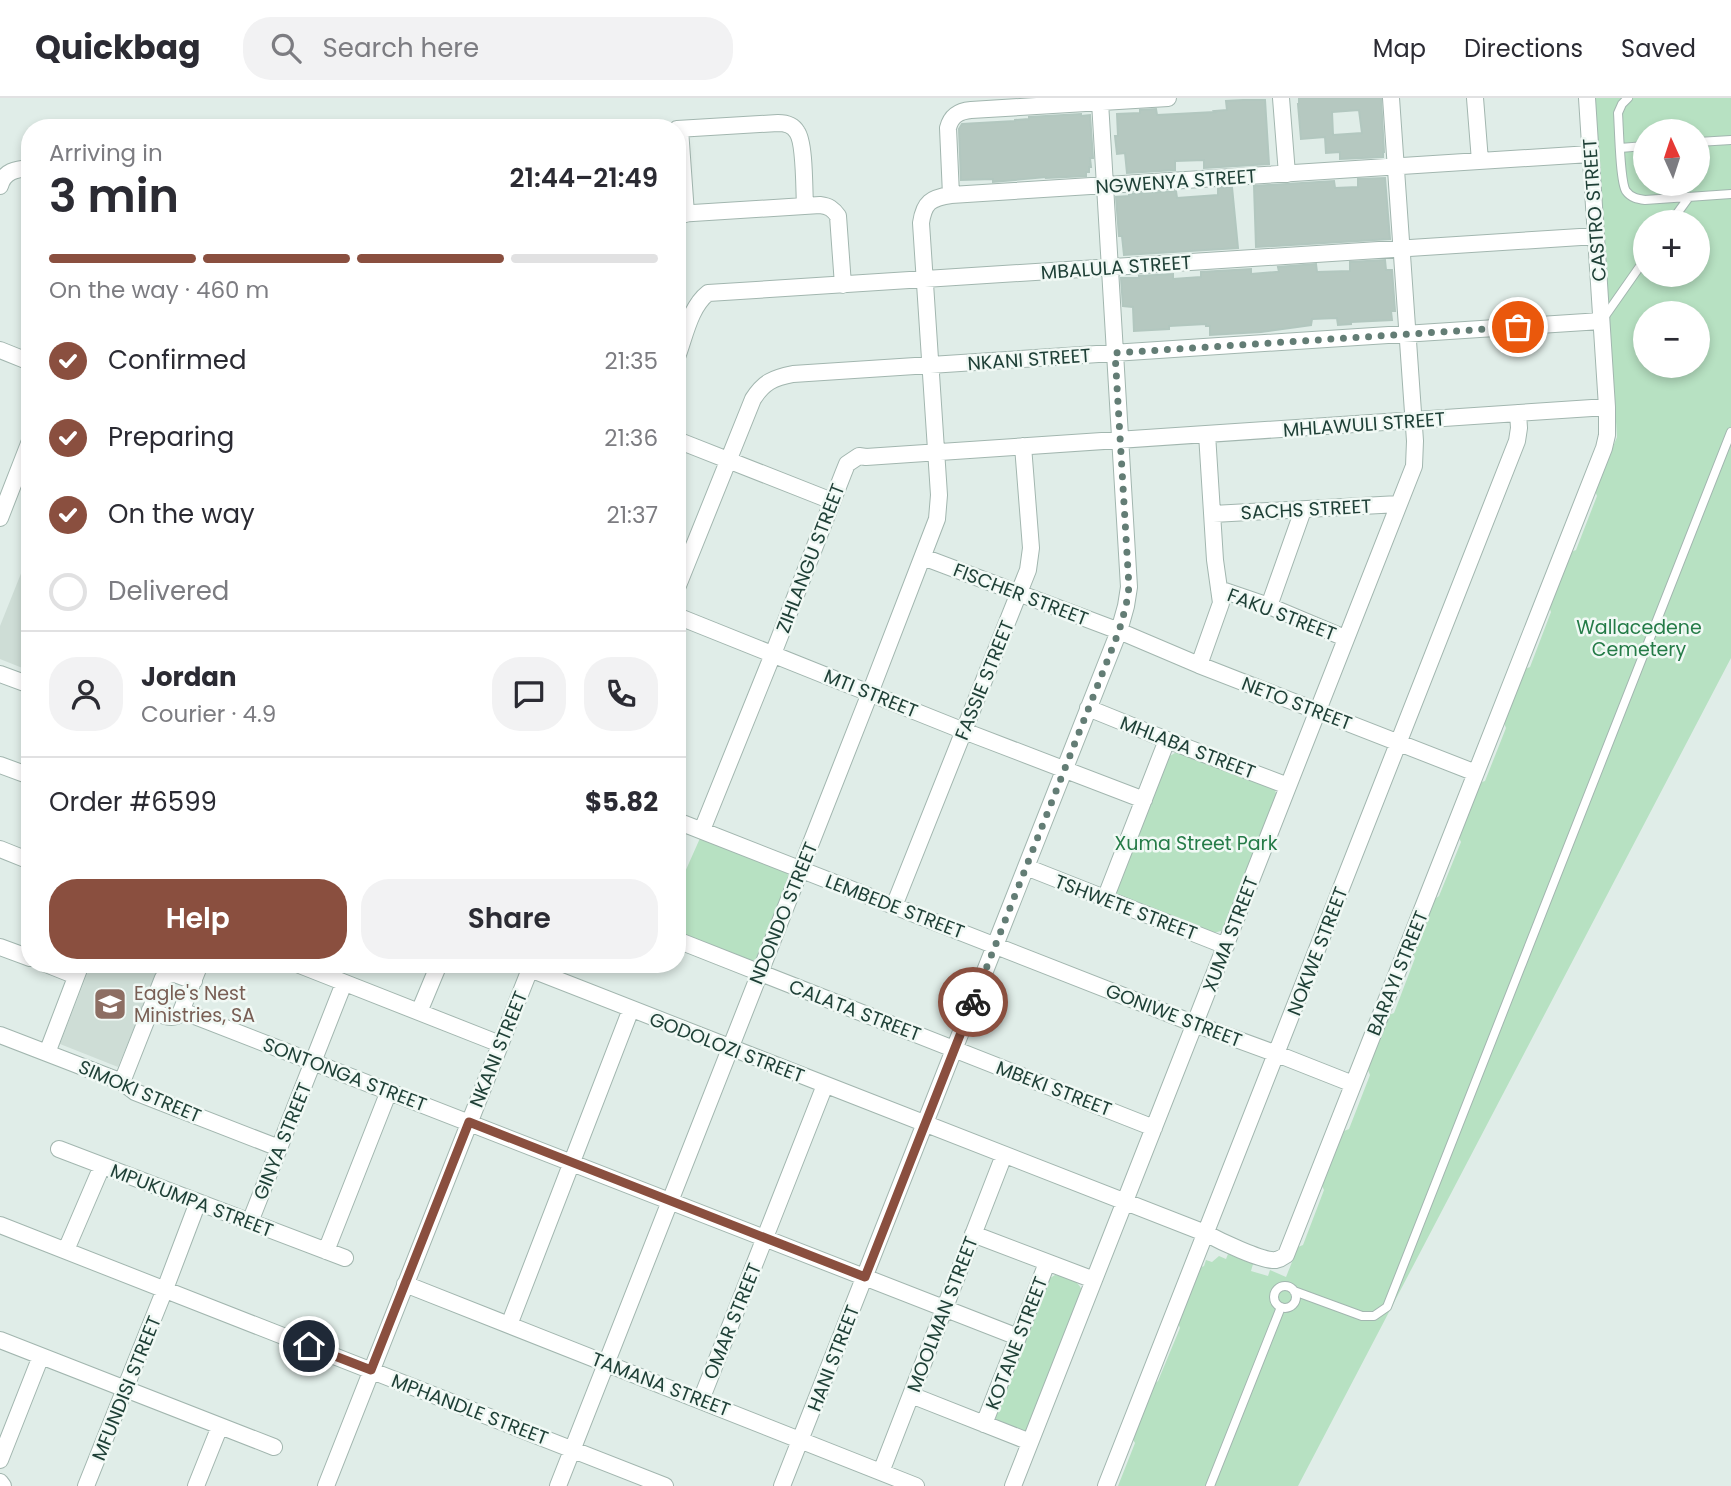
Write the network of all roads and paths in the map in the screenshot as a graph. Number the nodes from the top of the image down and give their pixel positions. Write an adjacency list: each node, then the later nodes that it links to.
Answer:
1 (1168, 98): 7 (street)
2 (1281, 98): 17 (street)
3 (1391, 98): 15 (street, XUMA STREET)
4 (1475, 98): 14 (street)
5 (1587, 98): 13 (street, CASTRO STREET)
6 (1628, 98): 12 (lane)
7 (1100, 102): 18 (street, HANI STREET); 21 (street)
8 (686, 129): 23 (street)
9 (1731, 140): 10 (lane)
10 (1710, 141)
11 (1633, 147): 12 (lane)
12 (1620, 148): 22 (lane)
13 (1590, 154): 14 (street, NGWENYA STREET); 26 (street, CASTRO STREET)
14 (1480, 161): 15 (street, NGWENYA STREET)
15 (1396, 166): 17 (street, NGWENYA STREET); 27 (street, XUMA STREET)
16 (21, 170): 19 (street)
17 (1287, 174): 18 (street, NGWENYA STREET)
18 (1105, 185): 21 (street, NGWENYA STREET); 28 (street, HANI STREET)
19 (0, 186)
20 (1731, 194): 22 (lane)
21 (951, 195): 30 (street, NGWENYA STREET)
22 (1689, 197): 24 (lane)
23 (805, 206): 25 (street); 31 (street)
24 (1680, 210)
25 (686, 214)
26 (1596, 236): 27 (street, MBALULA STREET); 32 (street, CASTRO STREET)
27 (1402, 248): 28 (street, MBALULA STREET); 34 (street, XUMA STREET)
28 (1110, 267): 30 (street, MBALULA STREET); 36 (street, HANI STREET)
29 (1633, 277): 32 (lane)
30 (925, 279): 31 (street, MBALULA STREET); 38 (street, NGWENYA STREET)
31 (843, 285): 33 (street, MBALULA STREET)
32 (1601, 321): 34 (street, NKANI STREET); 39 (street, BARAYI STREET)
33 (686, 333)
34 (1408, 334): 36 (street, NKANI STREET); 41 (street, XUMA STREET)
35 (0, 350): 37 (street)
36 (1115, 353): 38 (street, NKANI STREET); 44 (street, HANI STREET)
37 (21, 358)
38 (931, 365): 47 (street, NDONDO STREET); 48 (street, NKANI STREET)
39 (1607, 407): 40 (street, MHLAWULI STREET); 76 (street, BARAYI STREET)
40 (1518, 413): 41 (street, MHLAWULI STREET); 72 (street, NOKWE STREET)
41 (1414, 420): 43 (street, MHLAWULI STREET); 51 (street, XUMA STREET)
42 (1731, 432): 141 (lane)
43 (1207, 434): 44 (street, MHLAWULI STREET); 53 (street)
44 (1120, 440): 46 (street, ZIHLANGU STREET); 61 (street, HANI STREET)
45 (686, 444): 48 (street)
46 (1023, 446): 47 (street, ZIHLANGU STREET); 58 (street, FASSIE STREET)
47 (937, 452): 50 (street, ZIHLANGU STREET); 55 (street, NDONDO STREET)
48 (730, 461): 50 (street); 56 (street, NKANI STREET)
49 (21, 464): 54 (street)
50 (832, 501): 63 (street, ZIHLANGU STREET)
51 (1399, 505): 52 (street, SACHS STREET); 62 (street, XUMA STREET)
52 (1303, 510): 53 (street, SACHS STREET); 59 (street)
53 (1213, 514): 57 (street)
54 (0, 518)
55 (923, 557): 58 (street, FISCHER STREET); 67 (street, NDONDO STREET)
56 (686, 566)
57 (1219, 589): 59 (street, FAKU STREET); 64 (street)
58 (1019, 594): 61 (street, FISCHER STREET); 70 (street, FASSIE STREET)
59 (1269, 606): 62 (street, FAKU STREET)
60 (686, 620): 63 (street, MTI STREET)
61 (1119, 631): 64 (street, NETO STREET); 68 (street, HANI STREET)
62 (1345, 638): 69 (street, XUMA STREET)
63 (773, 654): 67 (street, MTI STREET); 80 (street, ZIHLANGU STREET)
64 (1199, 665): 69 (street, NETO STREET)
65 (0, 674): 66 (street)
66 (21, 682)
67 (870, 693): 70 (street, MTI STREET); 84 (street, NDONDO STREET)
68 (1088, 708): 71 (street, MHLABA STREET); 74 (street, HANI STREET)
69 (1318, 711): 72 (street, NETO STREET); 77 (street, XUMA STREET)
70 (964, 731): 74 (street, MTI STREET); 86 (street, FASSIE STREET)
71 (1167, 740): 77 (street, MHLABA STREET); 78 (street)
72 (1399, 743): 76 (street, NETO STREET); 111 (street, NOKWE STREET)
73 (0, 765): 75 (street)
74 (1064, 770): 78 (street, MTI STREET); 83 (street, HANI STREET)
75 (21, 773)
76 (1476, 773): 114 (street, BARAYI STREET)
77 (1288, 786): 89 (street, XUMA STREET)
78 (1144, 800): 85 (street)
79 (686, 824): 80 (street, LEMBEDE STREET)
80 (702, 830): 84 (street, LEMBEDE STREET)
81 (0, 849): 82 (street)
82 (21, 857)
83 (1026, 867): 85 (street, TSHWETE STREET); 88 (street, HANI STREET)
84 (800, 869): 86 (street, LEMBEDE STREET); 92 (street, NDONDO STREET)
85 (1105, 899): 89 (street, TSHWETE STREET)
86 (894, 906): 88 (street, LEMBEDE STREET)
87 (686, 944): 92 (street, CALATA STREET)
88 (995, 945): 105 (street, GONIWE STREET); 109 (street, HANI STREET)
89 (1226, 946): 105 (street, XUMA STREET)
90 (0, 947): 91 (street)
91 (21, 955)
92 (759, 972): 108 (street, NDONDO STREET); 109 (street, CALATA STREET)
93 (78, 973): 110 (street)
94 (197, 973): 99 (street)
95 (320, 973): 100 (street)
96 (435, 973): 104 (street)
97 (529, 973): 107 (street, NKANI STREET)
98 (545, 973): 101 (street, GODOLOZI STREET)
99 (194, 981): 102 (street); 103 (street)
100 (344, 982): 104 (street); 112 (street, GINYA STREET)
101 (631, 1009): 108 (street, GODOLOZI STREET); 123 (street)
102 (150, 1010): 103 (street); 113 (street)
103 (182, 1011): 112 (street, SONTONGA STREET)
104 (419, 1012): 107 (street)
105 (1195, 1024): 111 (street, GONIWE STREET); 119 (street, XUMA STREET)
106 (0, 1035): 110 (street, SIMOKI STREET)
107 (500, 1044): 117 (street, NKANI STREET)
108 (730, 1048): 115 (street, GODOLOZI STREET); 125 (street, NDONDO STREET)
109 (954, 1049): 118 (street, HANI STREET); 119 (street, MBEKI STREET)
110 (47, 1053): 113 (street, SIMOKI STREET)
111 (1276, 1054): 114 (street, GONIWE STREET); 130 (street, NOKWE STREET)
112 (313, 1062): 116 (street, SONTONGA STREET); 120 (street, GINYA STREET)
113 (122, 1082): 120 (street, SIMOKI STREET)
114 (1353, 1084): 130 (street, BARAYI STREET)
115 (825, 1085): 118 (street, GODOLOZI STREET); 132 (street, OMAR STREET)
116 (389, 1091): 117 (street, SONTONGA STREET); 134 (street)
117 (469, 1122): 123 (street, SONTONGA STREET); 139 (street, NKANI STREET)
118 (925, 1124): 122 (street, BARAYI STREET); 137 (street, HANI STREET)
119 (1154, 1128): 127 (street, XUMA STREET)
120 (279, 1148): 128 (street, GINYA STREET)
121 (59, 1149): 124 (street, MPUKUMPA STREET)
122 (1004, 1155): 127 (street, BARAYI STREET); 131 (street, MOOLMAN STREET)
123 (572, 1162): 125 (street, SONTONGA STREET); 144 (street)
124 (102, 1166): 126 (street, MPUKUMPA STREET); 133 (street)
125 (669, 1201): 132 (street, SONTONGA STREET); 148 (street, NDONDO STREET)
126 (198, 1202): 128 (street, MPUKUMPA STREET); 140 (street, MFUNDISI STREET)
127 (1125, 1202): 130 (street, BARAYI STREET); 138 (street, XUMA STREET)
128 (250, 1222): 134 (street, MPUKUMPA STREET)
129 (0, 1224): 133 (street, MPHANDLE STREET)
130 (1205, 1233): 169 (street, NOKWE STREET)
131 (974, 1234): 136 (street); 143 (street, MOOLMAN STREET)
132 (765, 1238): 137 (street, SONTONGA STREET); 152 (street, OMAR STREET)
133 (66, 1250): 140 (street, MPHANDLE STREET)
134 (326, 1251): 135 (street, MPUKUMPA STREET)
135 (345, 1258)
136 (1047, 1263): 138 (street); 145 (street, KOTANE STREET)
137 (865, 1277): 143 (street, SONTONGA STREET); 155 (street, HANI STREET)
138 (1094, 1280): 156 (street, XUMA STREET)
139 (405, 1284): 144 (street, TAMANA STREET); 149 (street, NKANI STREET)
140 (165, 1289): 149 (street, MPHANDLE STREET); 150 (street, MFUNDISI STREET)
141 (1294, 1291): 142 (lane); 142 (lane)
142 (1281, 1307): 170 (lane)
143 (945, 1308): 145 (street, SONTONGA STREET); 151 (street, MOOLMAN STREET)
144 (509, 1325): 148 (street, TAMANA STREET)
145 (1018, 1337): 153 (street, KOTANE STREET)
146 (0, 1340): 147 (street)
147 (41, 1356): 150 (street); 159 (street)
148 (606, 1363): 152 (street, TAMANA STREET); 158 (street, NDONDO STREET)
149 (371, 1370): 158 (street, MPHANDLE STREET); 163 (street, NKANI STREET)
150 (125, 1389): 154 (street); 161 (street, MFUNDISI STREET)
151 (911, 1395): 153 (street); 160 (street, MOOLMAN STREET)
152 (701, 1400): 155 (street, TAMANA STREET)
153 (984, 1424): 156 (street)
154 (220, 1426): 157 (street); 162 (street)
155 (801, 1439): 160 (street, TAMANA STREET); 166 (street, HANI STREET)
156 (1030, 1442): 168 (street, XUMA STREET)
157 (274, 1447)
158 (572, 1449): 164 (street, NDONDO STREET); 165 (street, MPHANDLE STREET)
159 (0, 1460)
160 (881, 1472): 167 (street, TAMANA STREET)
161 (86, 1486)
162 (196, 1486)
163 (326, 1486)
164 (558, 1486)
165 (666, 1486)
166 (782, 1486)
167 (916, 1486)
168 (1013, 1486)
169 (1106, 1486)
170 (1210, 1486)

